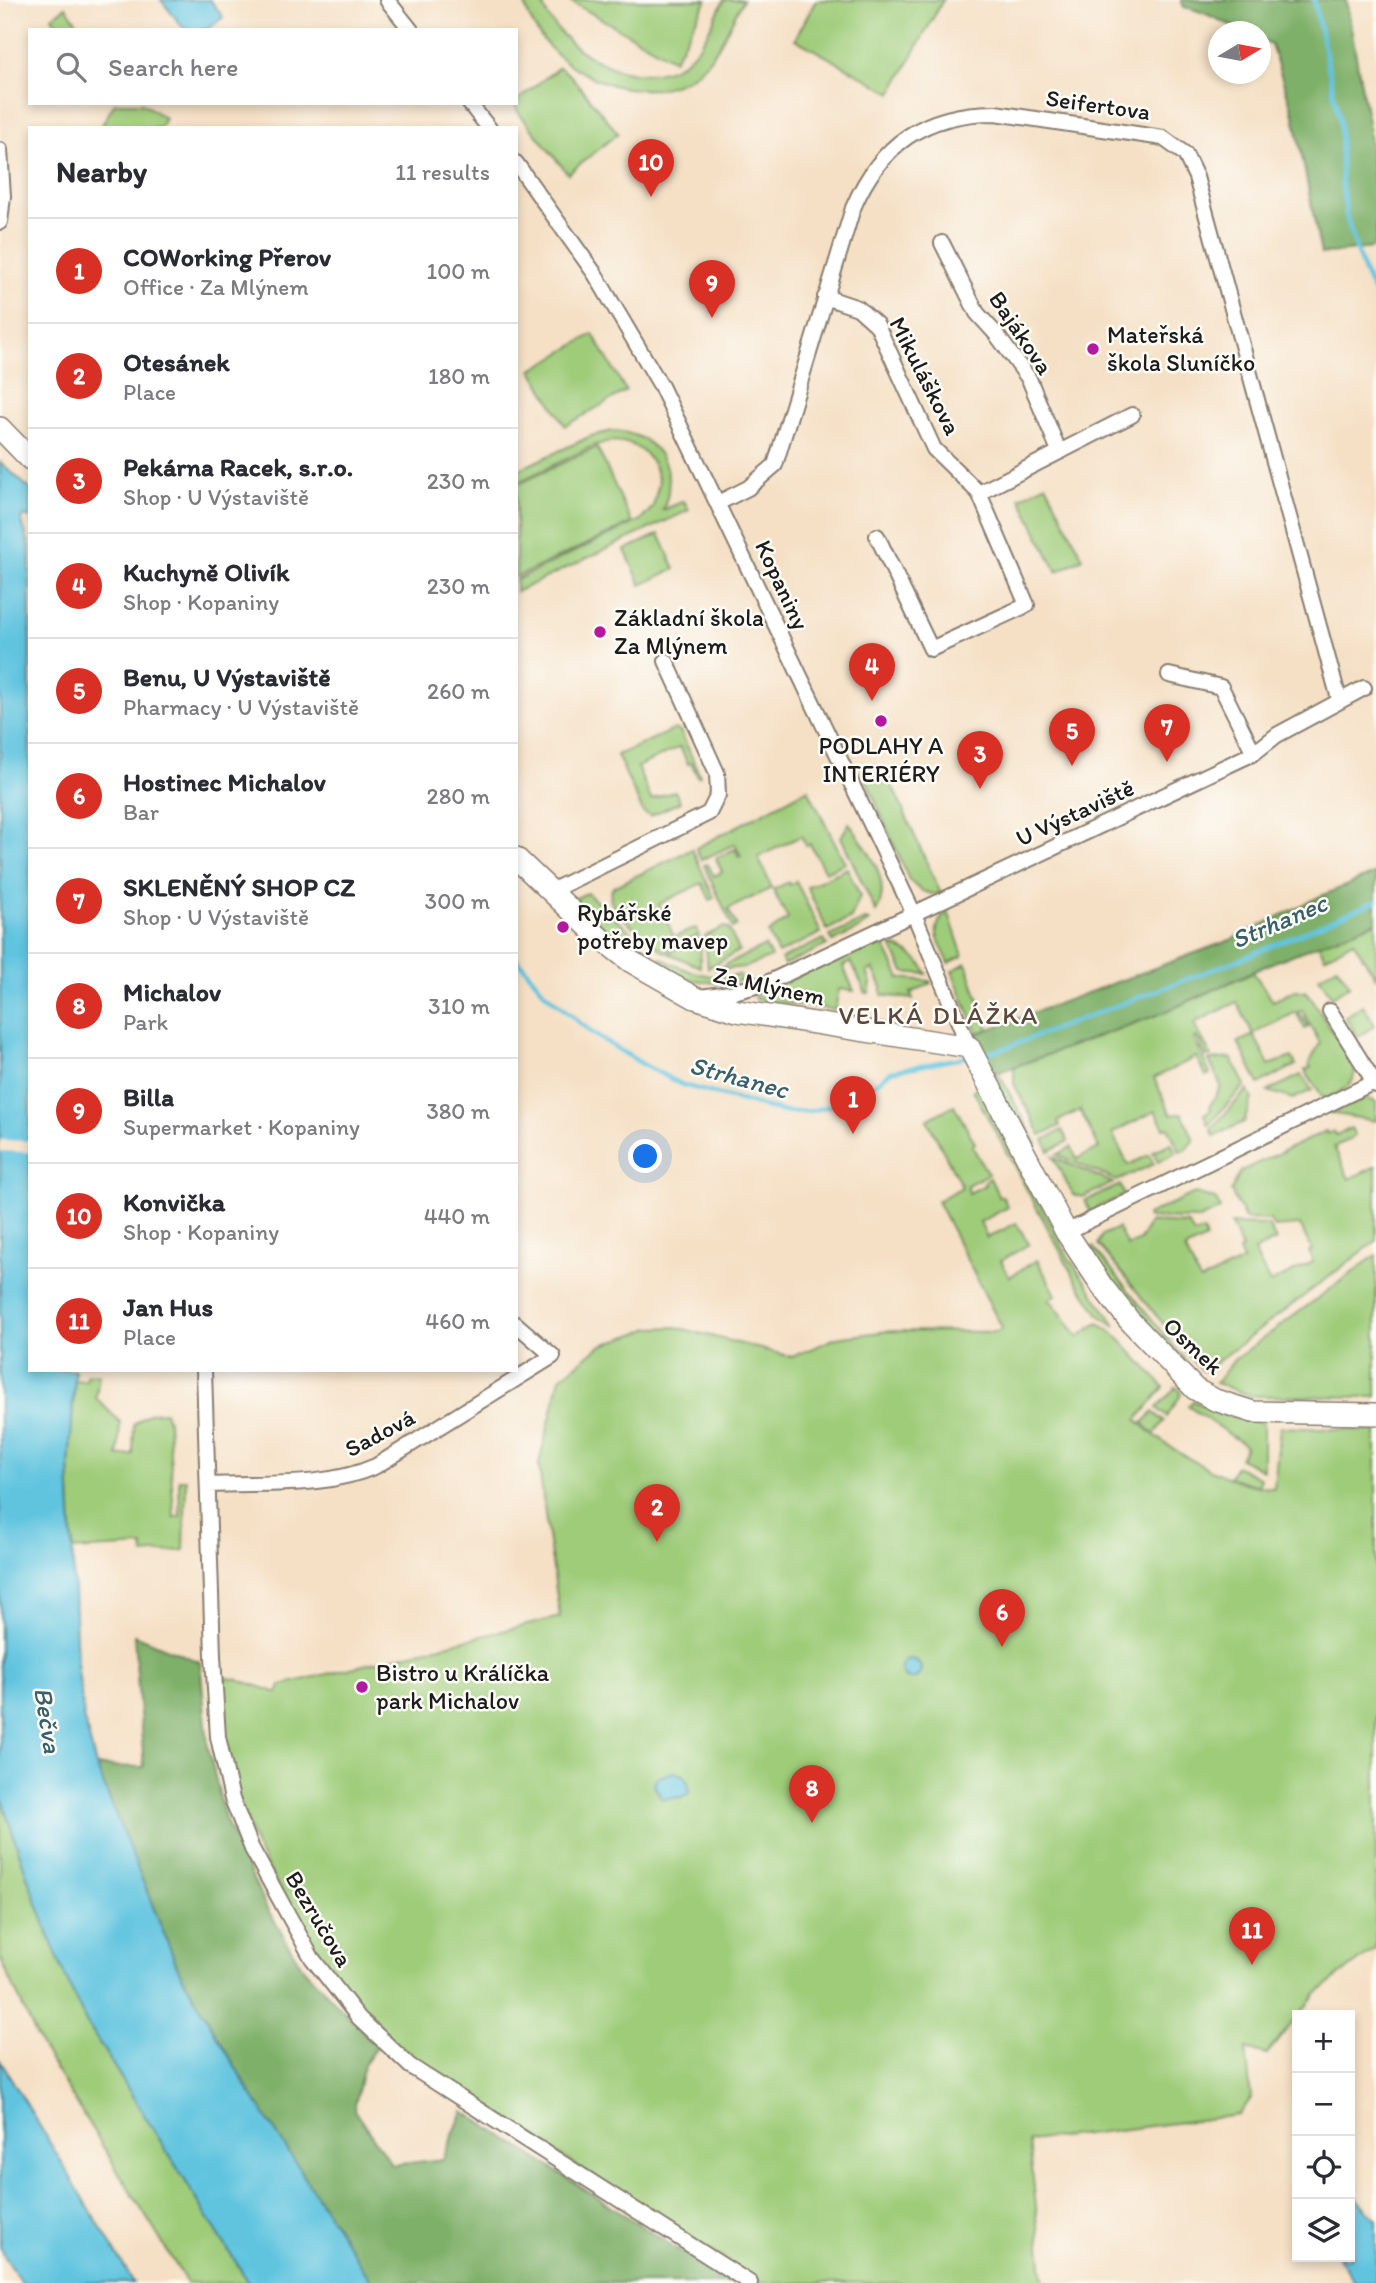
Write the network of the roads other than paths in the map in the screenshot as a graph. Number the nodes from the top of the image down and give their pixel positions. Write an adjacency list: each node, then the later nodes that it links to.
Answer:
1 (387, 0): 2 (street)
2 (409, 28)
3 (471, 105): 4 (street)
4 (487, 126)
5 (0, 150): 7 (street)
6 (518, 166): 15 (street, Kopaniny)
7 (0, 222)
8 (942, 243): 12 (street, Bajákova)
9 (825, 297): 14 (street, Mikuláškova); 15 (street, Seifertova); 20 (street, Seifertova)
10 (1132, 415): 12 (street)
11 (0, 428): 13 (street)
12 (1059, 451): 14 (street)
13 (28, 457)
14 (979, 493): 16 (street, Mikuláškova)
15 (718, 503): 24 (street, Kopaniny)
16 (877, 536)
17 (666, 661): 23 (street)
18 (1169, 675): 21 (street)
19 (1364, 688): 20 (street, U Výstaviště)
20 (1339, 699): 21 (street, U Výstaviště)
21 (1254, 753): 24 (street, U Výstaviště)
22 (518, 860): 23 (street, Za Mlýnem)
23 (551, 891): 25 (street, Za Mlýnem)
24 (914, 914): 25 (street, U Výstaviště); 27 (street, Kopaniny)
25 (695, 998): 27 (street, Za Mlýnem)
26 (1330, 1011): 28 (street)
27 (969, 1047): 29 (street, Osmek)
28 (1375, 1084): 29 (street)
29 (1066, 1231): 32 (street, Osmek)
30 (518, 1326): 33 (street, Sadová)
31 (204, 1372): 33 (street, Bezručova)
32 (1376, 1414)
33 (208, 1485): 34 (street, Bezručova)
34 (750, 2283)

